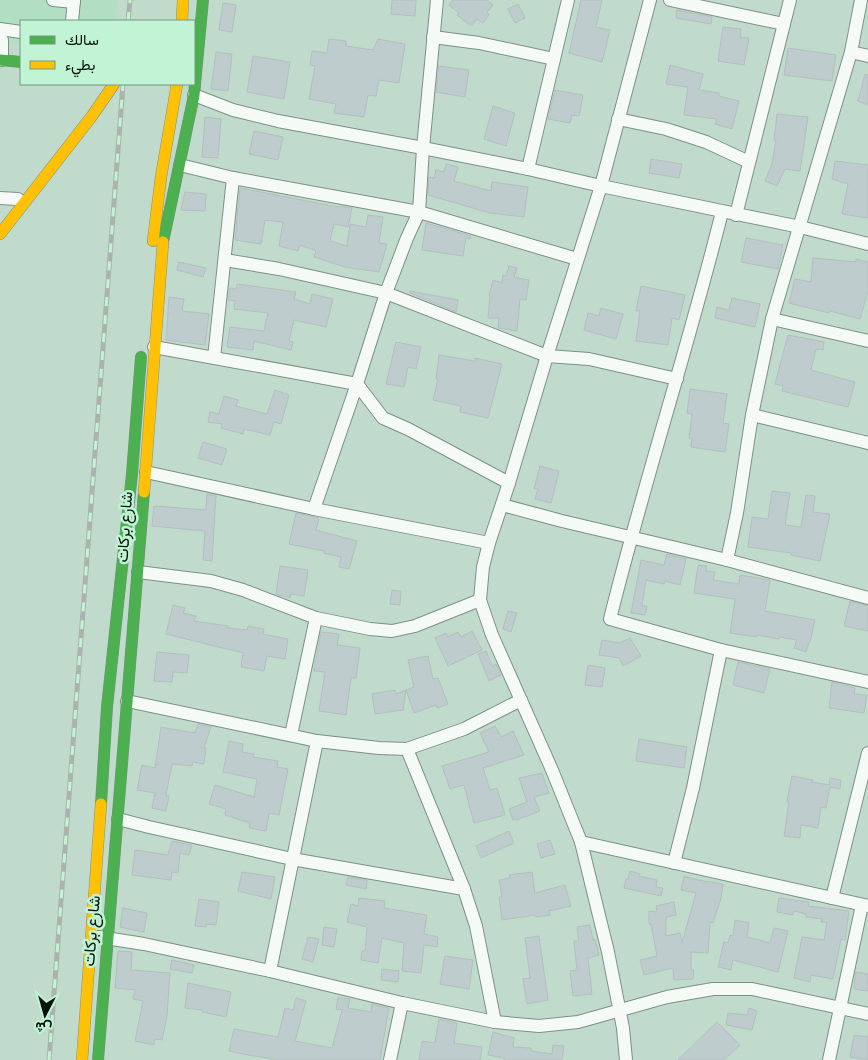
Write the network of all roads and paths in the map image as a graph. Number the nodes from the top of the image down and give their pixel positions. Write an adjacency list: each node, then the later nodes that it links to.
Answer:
1 (53, 0): 10 (street)
2 (183, 0): 12 (main road)
3 (203, 0): 23 (main road, شارع بركات)
4 (437, 0): 16 (street)
5 (568, 0): 20 (street)
6 (650, 0): 29 (street)
7 (670, 0): 13 (street)
8 (790, 0): 13 (street)
9 (861, 0): 18 (street)
10 (74, 1): 11 (street)
11 (72, 20)
12 (182, 20)
13 (784, 24): 31 (street)
14 (0, 29): 15 (street)
15 (20, 32)
16 (433, 36): 20 (street); 30 (street)
17 (0, 37): 21 (street)
18 (851, 52): 19 (street); 42 (street)
19 (868, 56)
20 (554, 59): 33 (street)
21 (1, 60): 22 (main road)
22 (20, 62)
23 (195, 78)
24 (103, 85): 37 (main road)
25 (113, 85): 43 (main road)
26 (177, 85): 48 (main road)
27 (195, 85): 28 (main road, شارع بركات)
28 (194, 95): 30 (street); 32 (main road, شارع بركات)
29 (618, 119): 31 (street); 35 (street)
30 (423, 148): 33 (street); 38 (street)
31 (749, 162): 40 (street)
32 (180, 165): 34 (street); 51 (main road, شارع بركات)
33 (528, 169): 35 (street)
34 (232, 178): 38 (street); 45 (street)
35 (601, 186): 39 (street); 46 (street)
36 (0, 198): 37 (street)
37 (18, 199): 41 (main road)
38 (420, 212): 46 (street); 47 (street)
39 (722, 212): 40 (street); 54 (street)
40 (736, 214): 42 (street)
41 (0, 220)
42 (800, 227): 44 (street); 49 (street)
43 (0, 234)
44 (868, 244)
45 (225, 260): 47 (street); 53 (street)
46 (577, 260): 52 (street)
47 (386, 293): 52 (street); 55 (street)
48 (147, 298)
49 (772, 319): 50 (street); 56 (street)
50 (868, 341)
51 (148, 347): 53 (street); 58 (main road, شارع بركات); 84 (main road, شارع بركات)
52 (547, 356): 54 (street); 59 (street)
53 (214, 358): 55 (street)
54 (677, 379): 62 (street)
55 (357, 384): 59 (street); 61 (street)
56 (752, 415): 57 (street); 64 (street)
57 (868, 443)
58 (146, 472): 61 (street); 65 (main road, شارع بركات)
59 (509, 483): 60 (street)
60 (502, 505): 62 (street); 63 (street)
61 (314, 509): 63 (street)
62 (630, 537): 64 (street); 69 (street)
63 (489, 543): 67 (street)
64 (727, 560): 66 (street)
65 (138, 572): 68 (street); 72 (main road, شارع بركات)
66 (868, 598)
67 (480, 600): 68 (street); 71 (street)
68 (316, 618): 73 (street)
69 (721, 650): 70 (street); 80 (street)
70 (868, 682)
71 (521, 700): 75 (street); 78 (street)
72 (127, 701): 73 (street); 77 (main road, شارع بركات)
73 (291, 735): 74 (street)
74 (317, 741): 75 (street); 79 (street)
75 (407, 749): 81 (street)
76 (868, 753): 82 (street)
77 (118, 819): 79 (street); 85 (main road, شارع بركات)
78 (581, 842): 80 (street); 89 (street)
79 (292, 859): 81 (street); 86 (street)
80 (674, 863): 82 (street)
81 (464, 889): 91 (street)
82 (832, 898): 83 (street)
83 (865, 906): 88 (street)
84 (91, 936): 85 (street); 92 (main road, شارع بركات)
85 (108, 938): 86 (street); 93 (main road, شارع بركات)
86 (270, 971): 87 (street)
87 (402, 1003): 91 (street); 94 (street)
88 (839, 1008): 89 (street); 90 (street); 96 (street)
89 (620, 1009): 91 (street); 95 (street)
90 (868, 1014)
91 (495, 1022)
92 (82, 1060)
93 (98, 1060)
94 (390, 1060)
95 (626, 1060)
96 (829, 1060)

